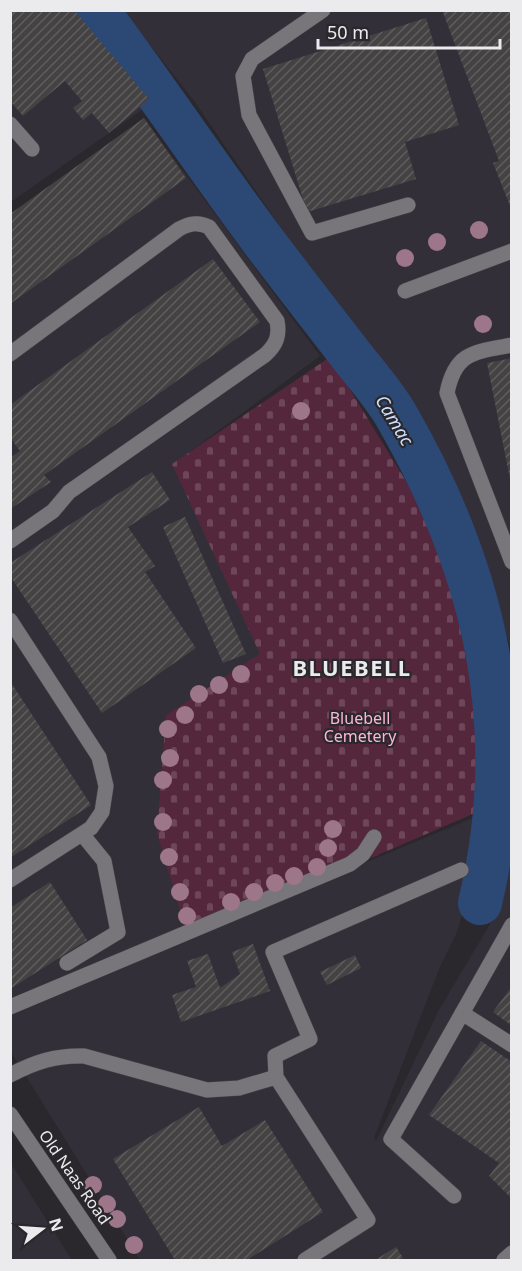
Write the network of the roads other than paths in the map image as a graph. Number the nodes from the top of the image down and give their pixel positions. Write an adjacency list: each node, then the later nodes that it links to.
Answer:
1 (323, 10): 4 (street)
2 (10, 124): 3 (street)
3 (32, 149)
4 (408, 205)
5 (512, 251): 6 (street)
6 (405, 291)
7 (512, 345): 10 (street)
8 (10, 354): 9 (street)
9 (10, 541)
10 (512, 562)
11 (10, 620): 12 (street)
12 (82, 834): 15 (street); 17 (street)
13 (374, 837): 18 (street)
14 (461, 870): 22 (street)
15 (10, 880)
16 (512, 925): 19 (street)
17 (67, 963)
18 (10, 1007)
19 (462, 1013): 20 (street); 24 (street)
20 (512, 1045)
21 (10, 1075): 22 (street)
22 (276, 1077): 27 (street)
23 (10, 1114): 26 (street, Old Naas Road)
24 (453, 1196)
25 (512, 1253): 28 (street)
26 (109, 1260)
27 (305, 1260)
28 (504, 1260)

